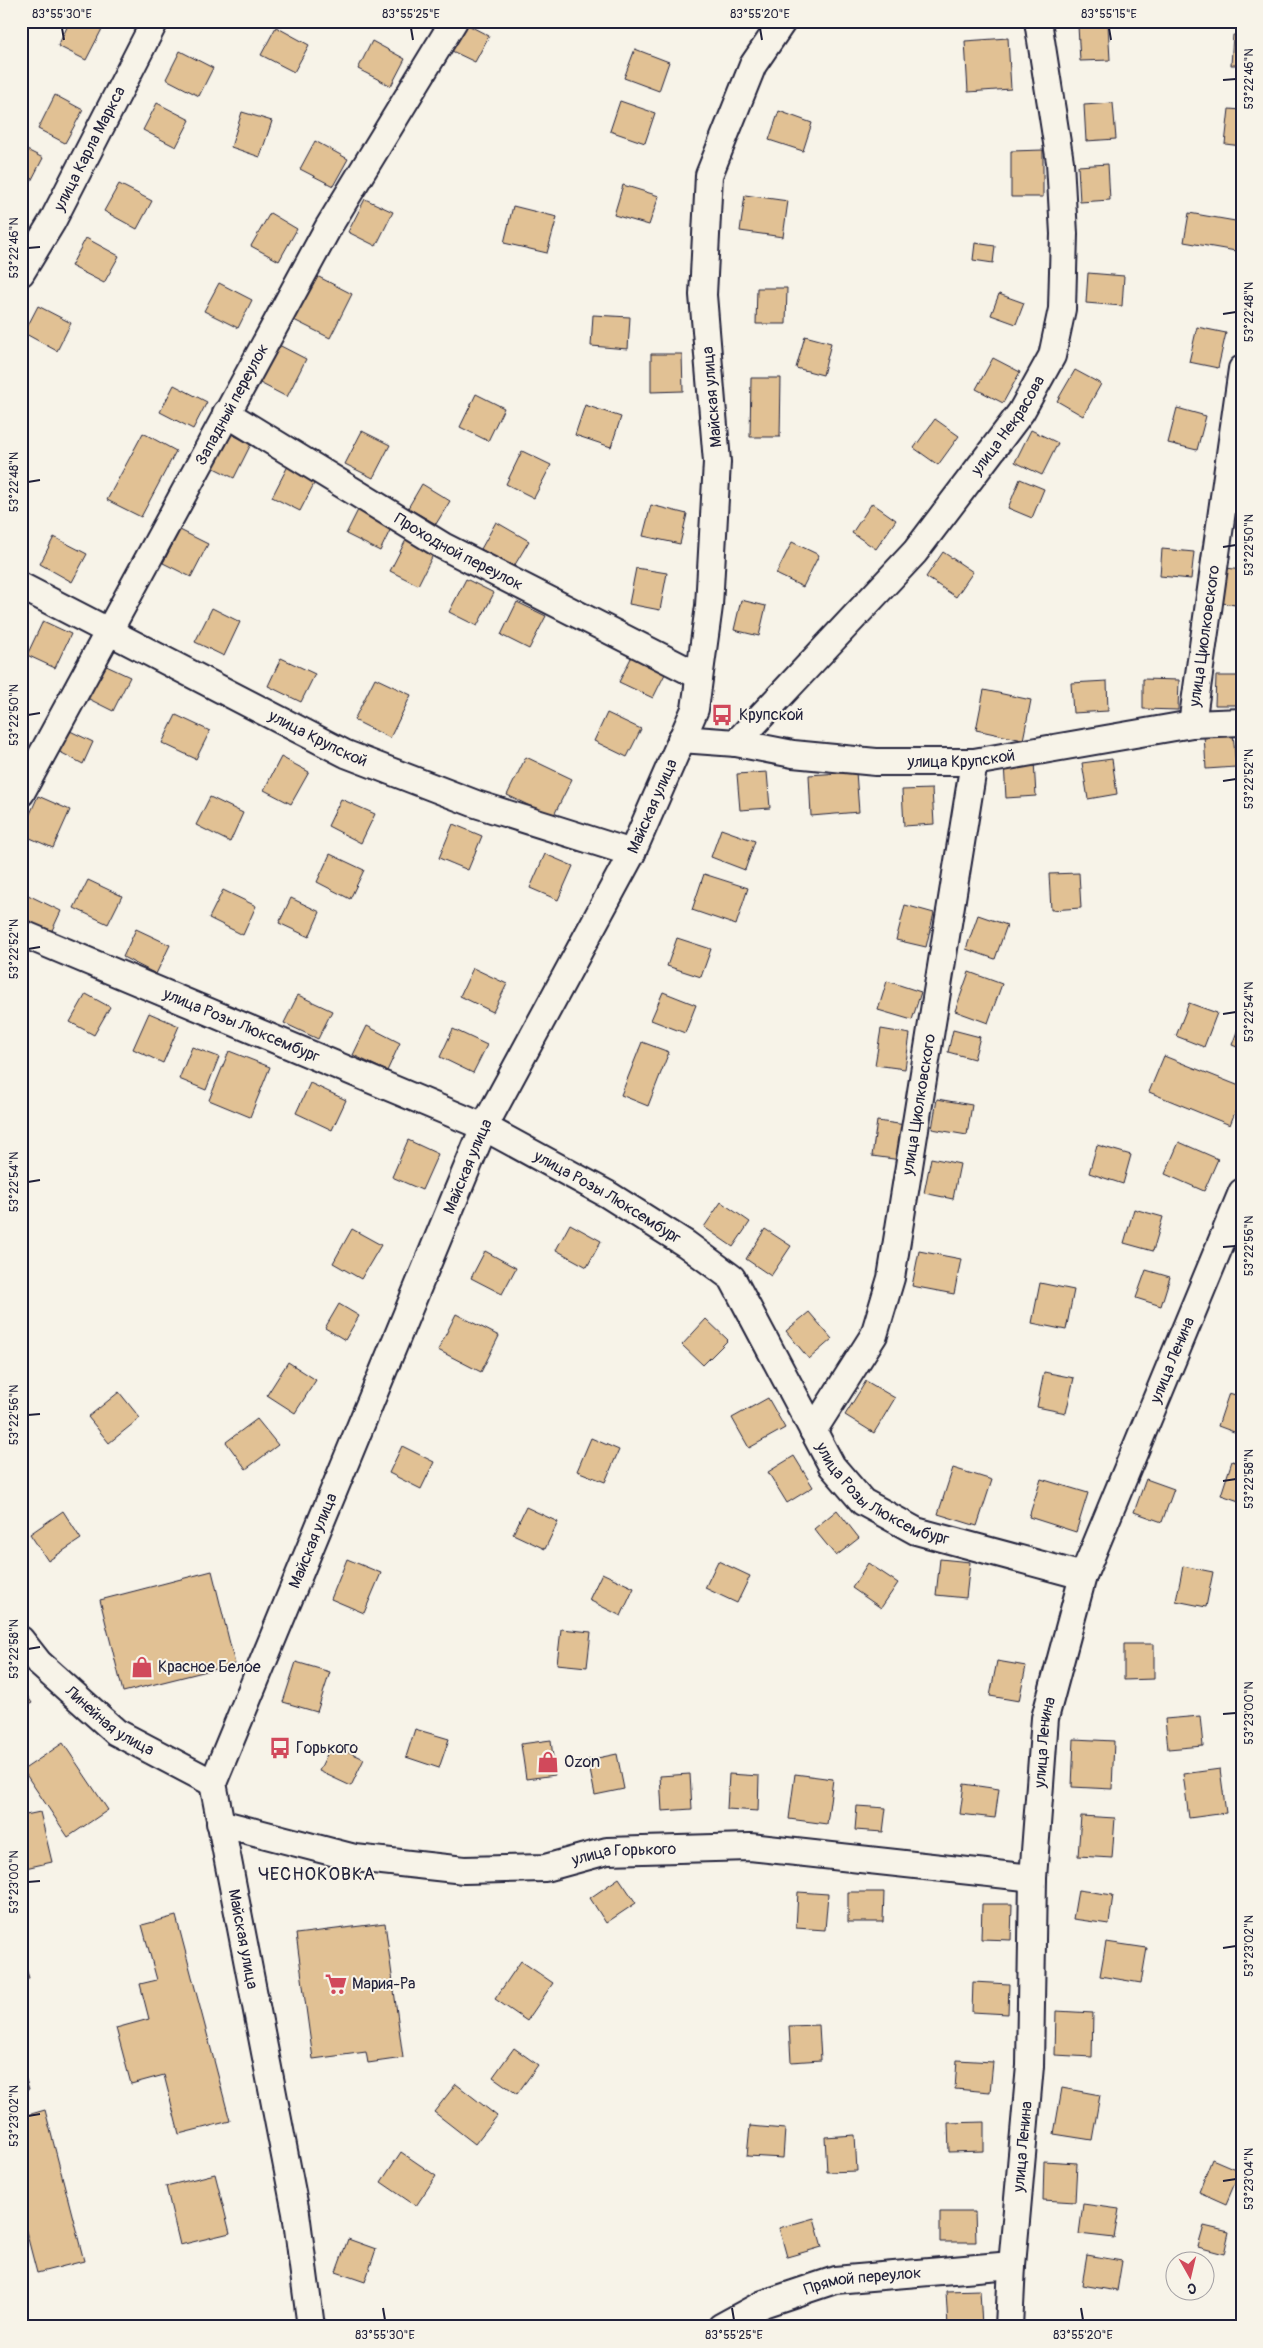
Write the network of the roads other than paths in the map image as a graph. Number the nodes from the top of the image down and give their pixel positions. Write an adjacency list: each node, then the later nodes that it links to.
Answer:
1 (154, 21): 5 (street, улица Карла Маркса)
2 (454, 21): 7 (street, Западный переулок)
3 (783, 21): 10 (street, Майская улица)
4 (1038, 21): 14 (street, улица Некрасова)
5 (21, 273)
6 (1242, 369): 12 (street, улица Циолковского)
7 (226, 413): 9 (street, Западный переулок); 10 (street, Проходной переулок)
8 (21, 586): 9 (street, улица Крупской)
9 (108, 630): 16 (street, Западный переулок); 17 (street, улица Крупской)
10 (699, 676): 13 (street, Майская улица)
11 (1242, 722): 12 (street, улица Крупской)
12 (1192, 724): 15 (street, улица Крупской)
13 (681, 739): 14 (street, улица Крупской); 17 (street, Майская улица)
14 (736, 744): 15 (street, улица Крупской)
15 (974, 762): 21 (street, улица Циолковского)
16 (21, 793)
17 (632, 853): 19 (street, Майская улица)
18 (21, 933): 19 (street, улица Розы Люксембург)
19 (484, 1127): 21 (street, улица Розы Люксембург); 24 (street, Майская улица)
20 (1242, 1192): 22 (street, улица Ленина)
21 (813, 1430): 22 (street, улица Розы Люксембург)
22 (1083, 1576): 26 (street, улица Ленина)
23 (21, 1640): 24 (street, Линейная улица)
24 (213, 1782): 25 (street, Майская улица)
25 (220, 1823): 26 (street, улица Горького); 28 (street, Майская улица)
26 (1033, 1878): 27 (street, улица Ленина)
27 (1012, 2265): 29 (street, Прямой переулок); 30 (street, улица Ленина)
28 (311, 2327)
29 (722, 2327)
30 (1008, 2327)

